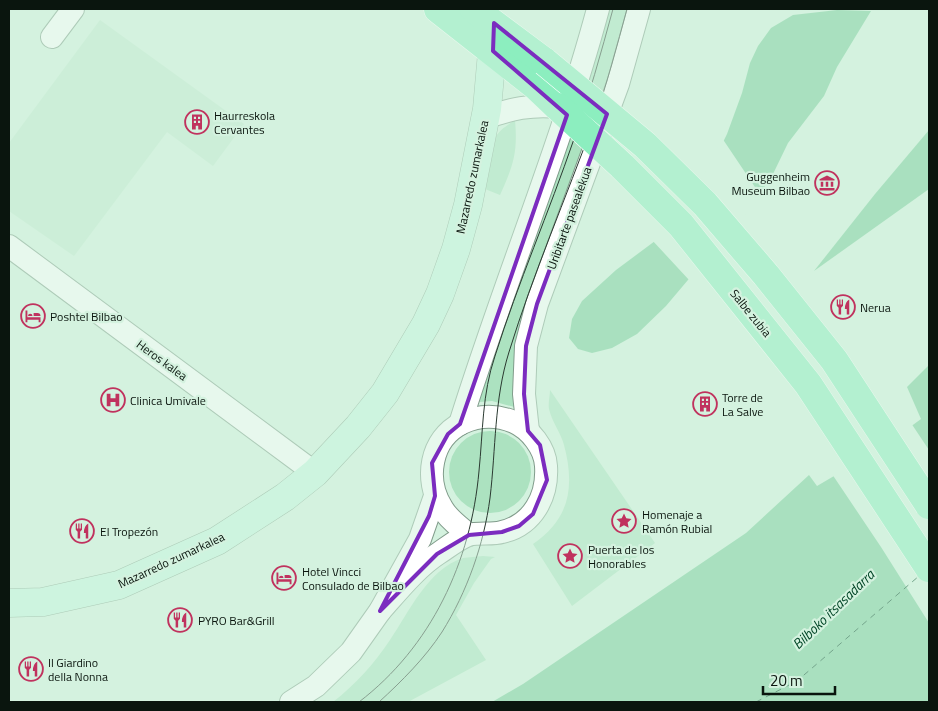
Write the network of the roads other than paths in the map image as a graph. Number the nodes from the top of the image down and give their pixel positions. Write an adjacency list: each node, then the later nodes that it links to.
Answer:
1 (73, 9): 6 (street)
2 (438, 9): 7 (main road)
3 (598, 9): 12 (street)
4 (639, 9): 13 (street, Uribitarte pasealekua)
5 (487, 14): 7 (main road, Mazarredo zumarkalea); 8 (main road)
6 (52, 37)
7 (493, 51): 8 (main road); 10 (main road, Mazarredo zumarkalea)
8 (541, 75): 9 (main road, Salbe zubia); 16 (main road, bridge)
9 (558, 107): 10 (street); 18 (main road, Salbe zubia, bridge)
10 (485, 118): 14 (main road, Mazarredo zumarkalea)
11 (9, 246): 14 (street, Heros kalea)
12 (460, 424): 13 (street); 15 (street)
13 (528, 431): 17 (street)
14 (315, 473): 19 (main road, Mazarredo zumarkalea)
15 (435, 496): 17 (street); 20 (street)
16 (929, 505)
17 (469, 535): 20 (street)
18 (929, 568)
19 (9, 603)
20 (380, 611): 21 (street)
21 (290, 702)

